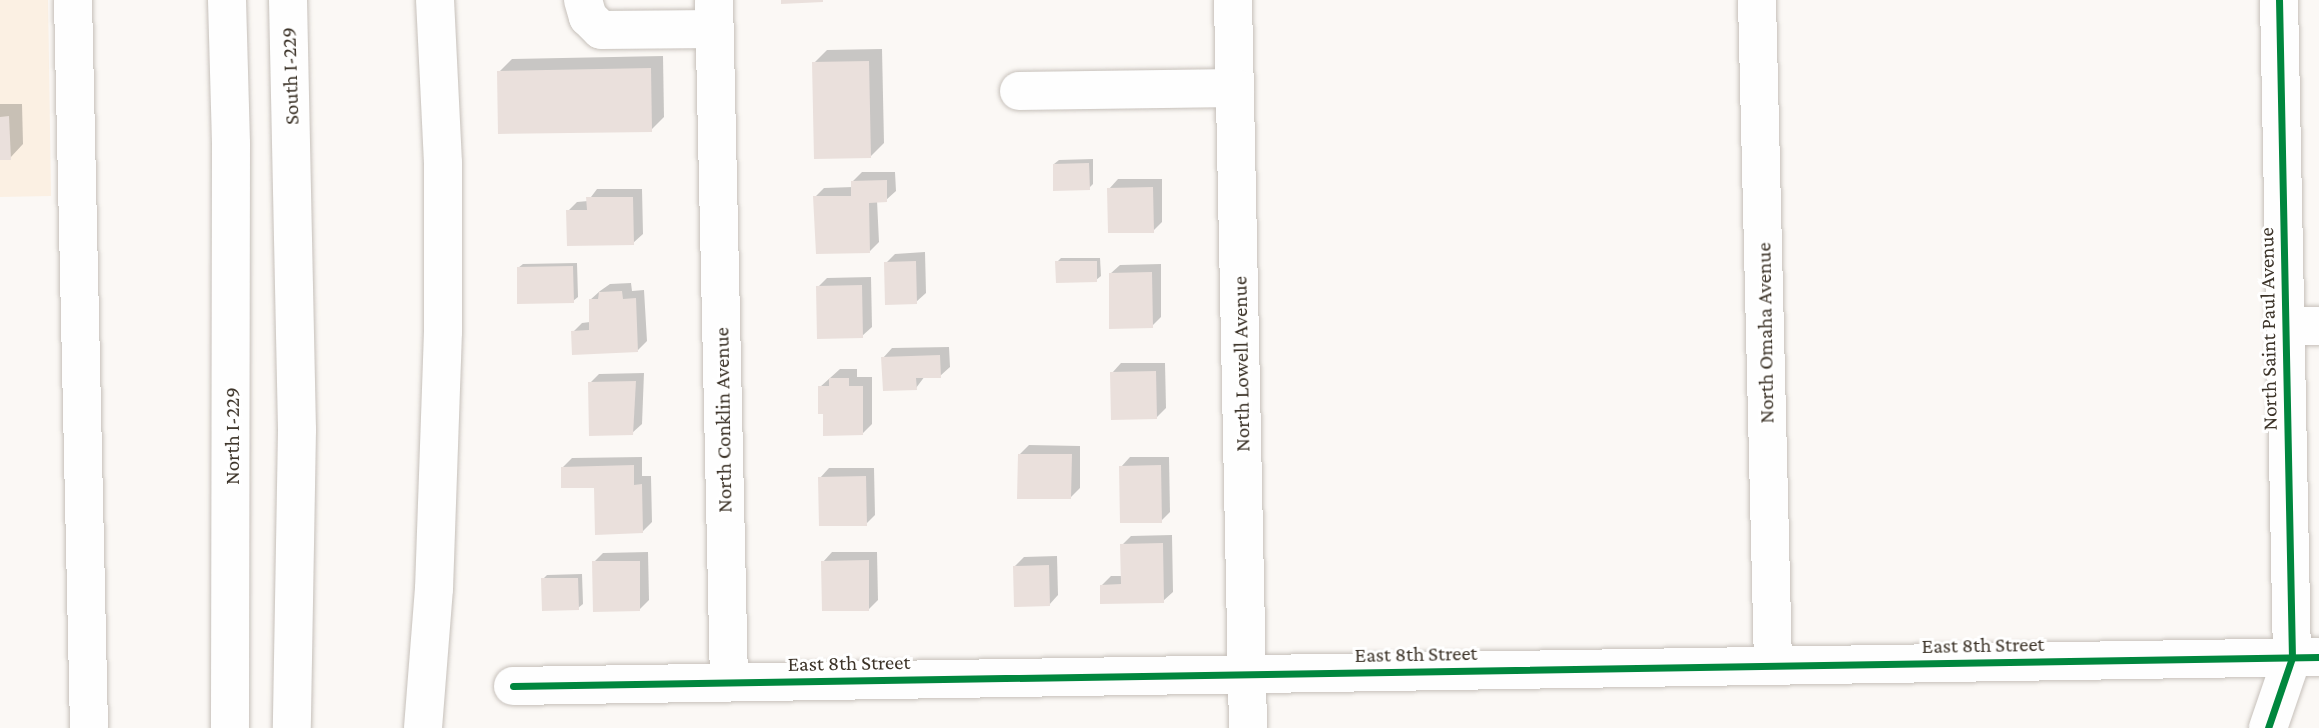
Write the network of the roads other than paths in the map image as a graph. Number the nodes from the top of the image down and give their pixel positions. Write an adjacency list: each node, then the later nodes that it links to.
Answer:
1 (74, 0): 18 (main road)
2 (228, 0): 19 (main road, North I-229)
3 (288, 0): 20 (main road, South I-229)
4 (435, 0): 21 (main road)
5 (583, 0): 9 (main road)
6 (1233, 0): 10 (main road, North Lowell Avenue)
7 (1757, 0): 14 (main road, North Omaha Avenue)
8 (2279, 0): 12 (main road, North Saint Paul Avenue)
9 (714, 14): 16 (main road, North Conklin Avenue)
10 (1235, 88): 11 (main road); 15 (main road, North Lowell Avenue)
11 (1019, 91)
12 (2302, 326): 13 (main road, North Saint Paul Avenue)
13 (2306, 657): 14 (main road, East 8th Street); 23 (main road, North Saint Paul Avenue)
14 (1773, 666): 15 (main road, East 8th Street)
15 (1248, 674): 16 (main road, East 8th Street); 22 (main road, North Lowell Avenue)
16 (729, 682): 17 (main road, East 8th Street)
17 (513, 686)
18 (89, 728)
19 (230, 728)
20 (292, 728)
21 (423, 728)
22 (1248, 728)
23 (2269, 728)

